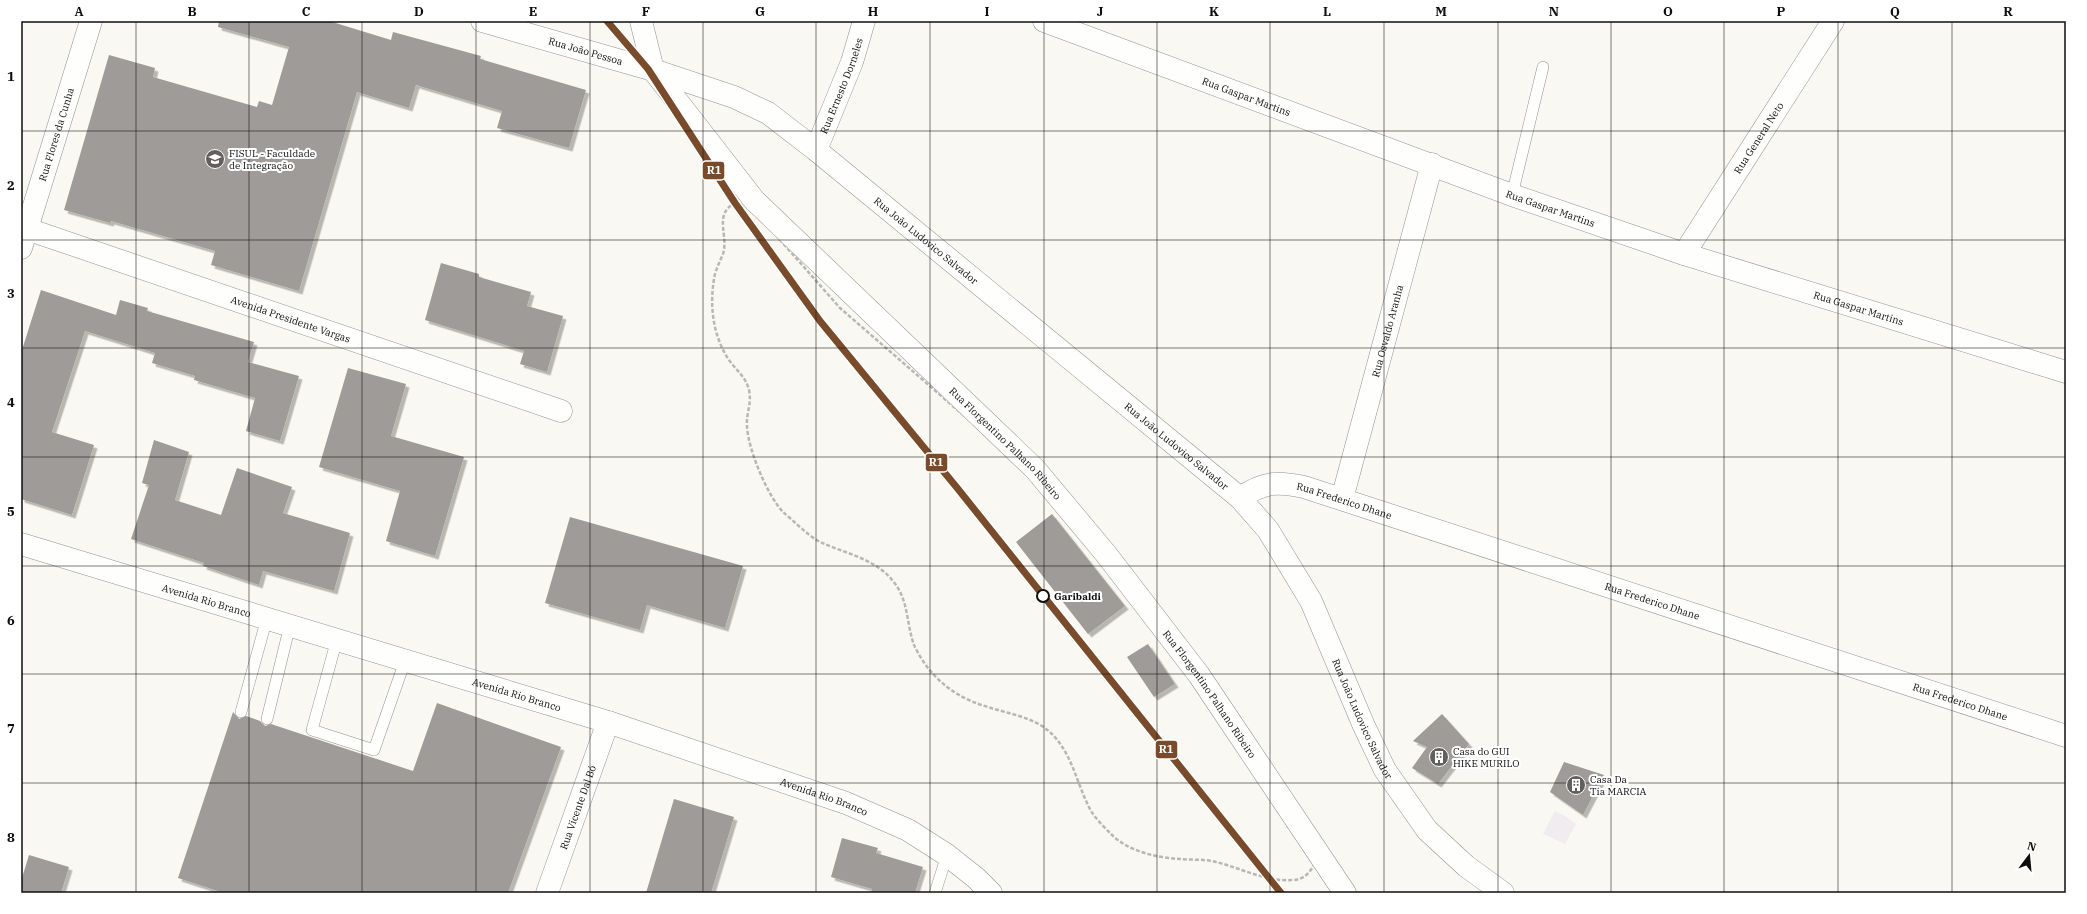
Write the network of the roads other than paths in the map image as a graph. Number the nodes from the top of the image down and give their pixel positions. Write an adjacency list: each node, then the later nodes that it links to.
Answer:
1 (91, 21): 13 (street, Rua Flores da Cunha)
2 (482, 21): 8 (street, Rua João Pessoa)
3 (641, 21): 8 (street, Rua Florgentino Palhano Ribeiro)
4 (864, 21): 10 (street, Rua Ernesto Dorneles)
5 (1044, 21): 11 (street, Rua Gaspar Martins)
6 (1833, 21): 14 (street, Rua General Neto)
7 (1543, 67): 12 (lane)
8 (653, 70): 9 (street, Rua João Pessoa); 32 (street, Rua Florgentino Palhano Ribeiro)
9 (734, 97): 10 (street, Rua João Ludovico Salvador)
10 (816, 150): 17 (street, Rua João Ludovico Salvador)
11 (1432, 164): 12 (street, Rua Gaspar Martins); 18 (street, Rua Osvaldo Aranha)
12 (1512, 195): 14 (street, Rua Gaspar Martins)
13 (23, 234): 16 (street, Avenida Presidente Vargas)
14 (1684, 254): 15 (street, Rua Gaspar Martins)
15 (2066, 372)
16 (561, 411)
17 (1240, 498): 18 (street, Rua Frederico Dhane); 33 (street, Rua João Ludovico Salvador)
18 (1342, 499): 27 (street, Rua Frederico Dhane)
19 (21, 544): 20 (street, Avenida Rio Branco)
20 (267, 618): 21 (street, Avenida Rio Branco); 24 (lane)
21 (290, 625): 22 (street, Avenida Rio Branco); 25 (lane)
22 (337, 639): 23 (street, Avenida Rio Branco); 23 (lane)
23 (405, 661): 26 (street, Avenida Rio Branco)
24 (241, 712)
25 (267, 719)
26 (608, 722): 28 (street, Avenida Rio Branco); 29 (street, Rua Vicente Dal Bó)
27 (2066, 736)
28 (947, 855): 30 (lane); 31 (street, Avenida Rio Branco)
29 (547, 893)
30 (936, 893)
31 (990, 893)
32 (1345, 893)
33 (1503, 893)

